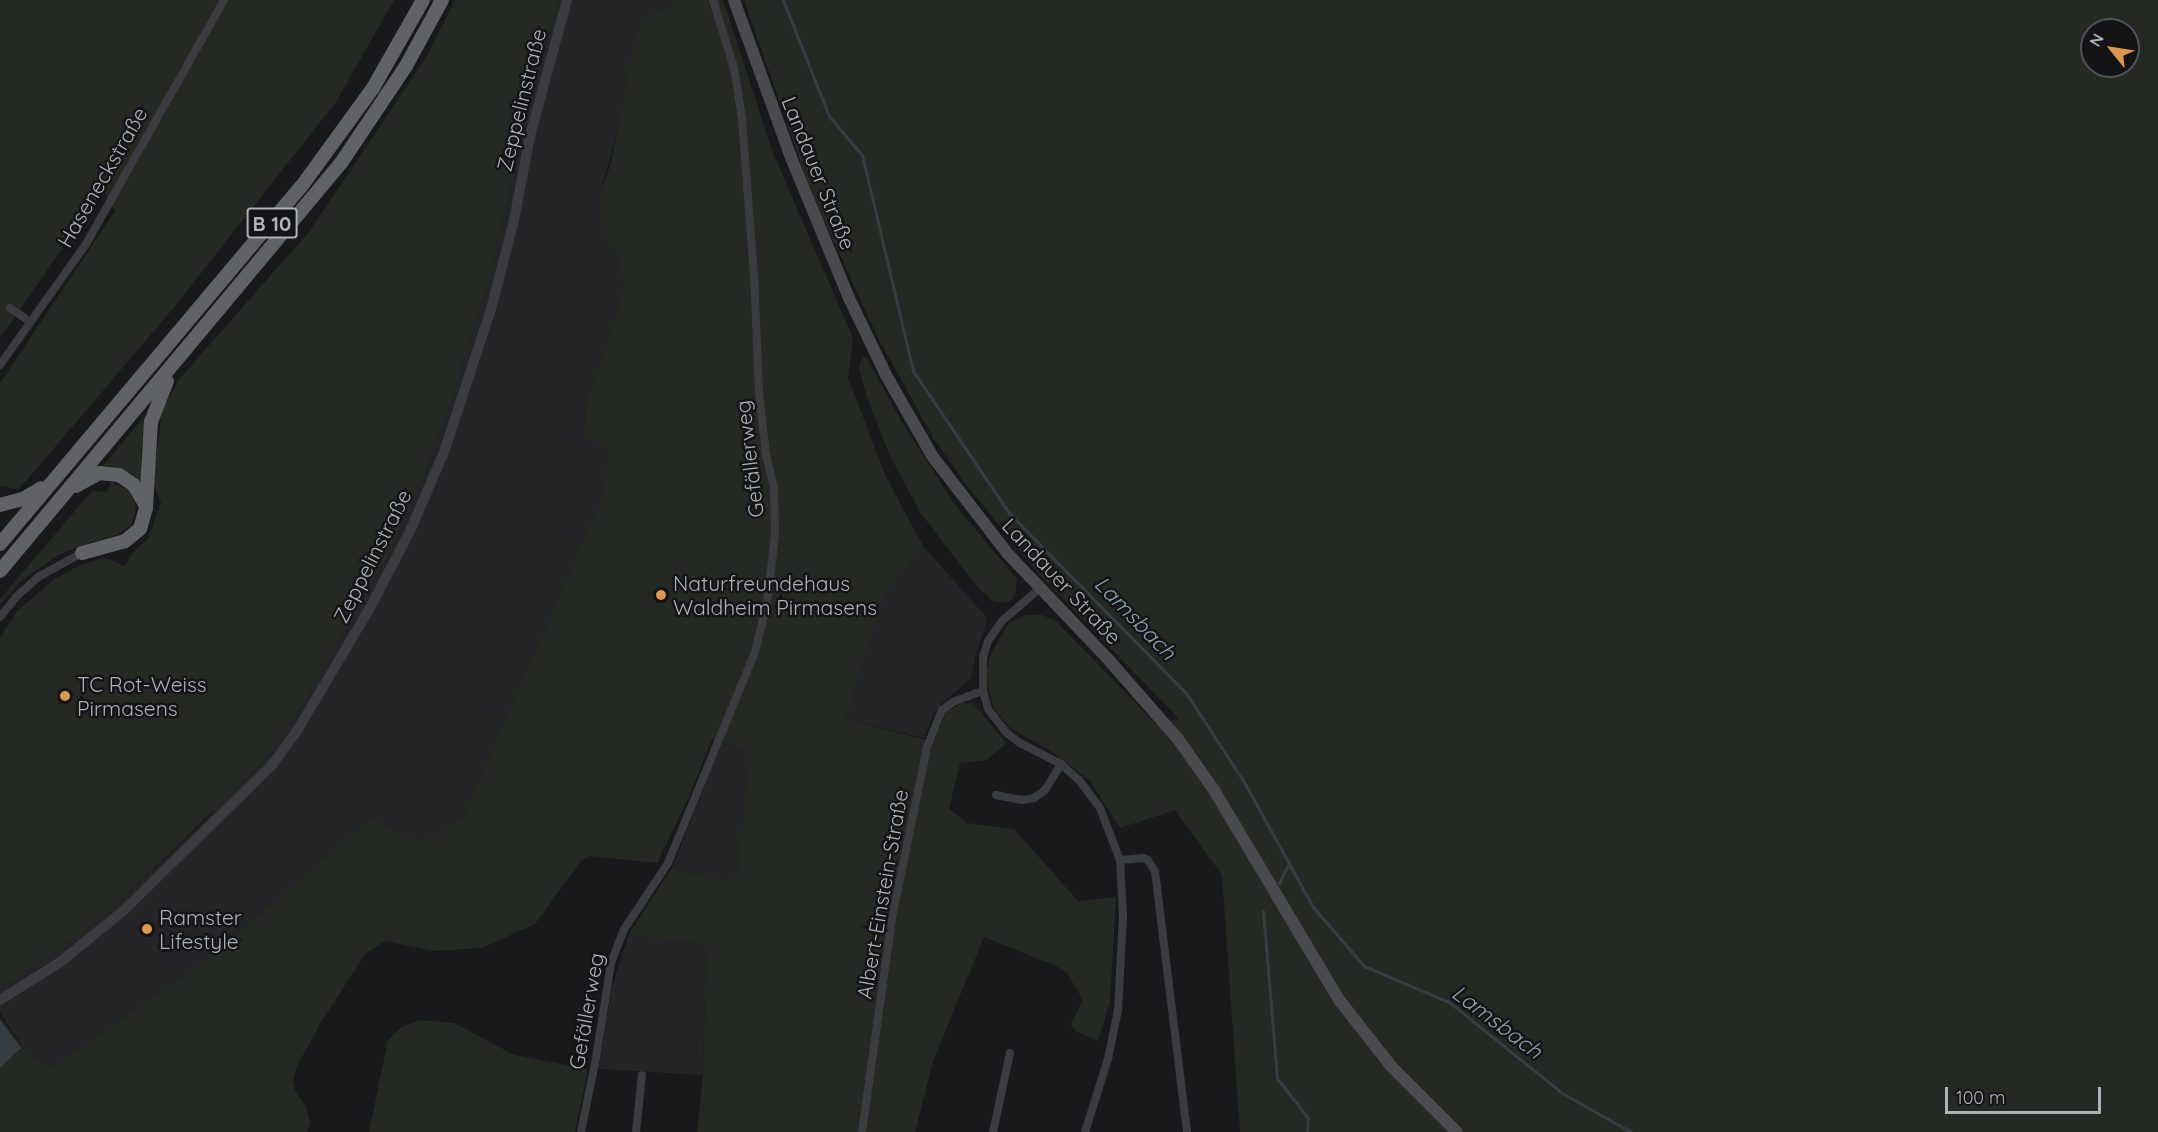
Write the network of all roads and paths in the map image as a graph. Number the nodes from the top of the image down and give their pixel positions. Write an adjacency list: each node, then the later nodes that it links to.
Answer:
1 (224, 0): 8 (street, Haseneckstraße)
2 (423, 0): 11 (highway, B 10)
3 (442, 0): 9 (highway, B 10)
4 (567, 0): 24 (street, Zeppelinstraße)
5 (713, 0): 27 (street, Gefällerweg)
6 (734, 0): 18 (main road, Landauer Straße)
7 (10, 308): 8 (street)
8 (30, 321): 10 (street, Haseneckstraße)
9 (185, 352): 12 (highway, B 10); 14 (highway)
10 (0, 365)
11 (59, 474): 13 (highway); 15 (highway, B 10)
12 (58, 502): 14 (highway); 17 (highway, B 10)
13 (0, 505)
14 (146, 508): 16 (highway)
15 (0, 544)
16 (82, 553): 19 (street)
17 (0, 571)
18 (1040, 588): 20 (street); 33 (main road, Landauer Straße)
19 (0, 617)
20 (983, 691): 21 (street); 29 (street, Albert-Einstein-Straße)
21 (1061, 764): 22 (street); 23 (street)
22 (996, 795)
23 (1120, 860): 31 (street); 32 (street)
24 (0, 1000)
25 (1010, 1053): 30 (street)
26 (642, 1075): 28 (street)
27 (581, 1132)
28 (636, 1132)
29 (862, 1132)
30 (993, 1132)
31 (1085, 1132)
32 (1186, 1132)
33 (1457, 1132)

